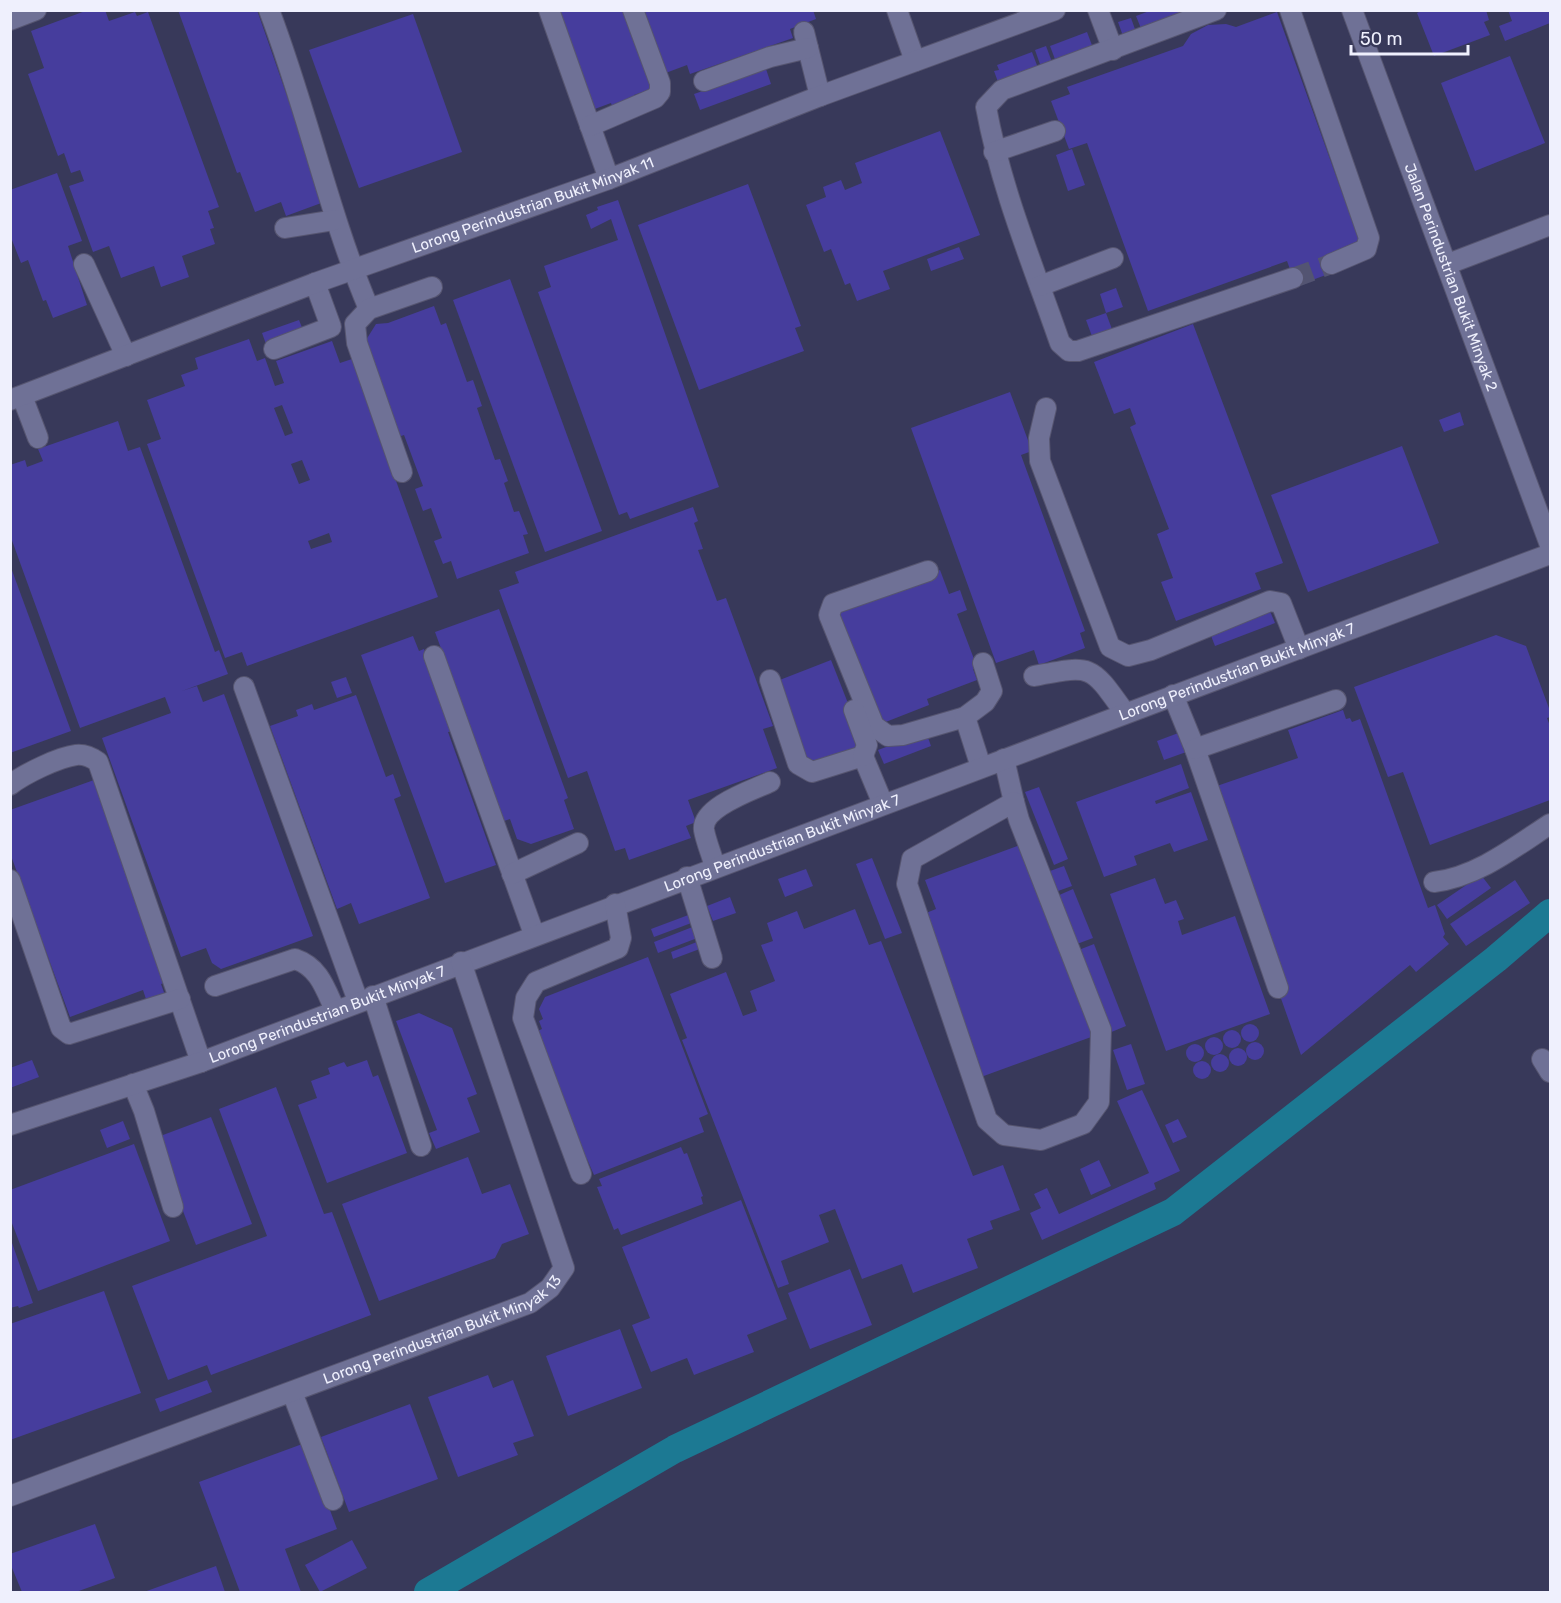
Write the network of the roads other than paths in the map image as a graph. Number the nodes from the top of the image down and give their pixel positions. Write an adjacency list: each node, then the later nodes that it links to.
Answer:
1 (36, 10): 11 (street)
2 (269, 10): 20 (street)
3 (549, 10): 16 (street)
4 (633, 10): 16 (street)
5 (897, 10): 13 (street)
6 (1055, 10): 13 (street, Lorong Perindustrian Bukit Minyak 11)
7 (1098, 10): 12 (street)
8 (1216, 10): 12 (street)
9 (1290, 10): 25 (street)
10 (1352, 10): 26 (street, Jalan Perindustrian Bukit Minyak 2)
11 (10, 20)
12 (1113, 50): 18 (street)
13 (915, 60): 15 (street, Lorong Perindustrian Bukit Minyak 11)
14 (704, 81): 15 (street)
15 (820, 96): 19 (street, Lorong Perindustrian Bukit Minyak 11)
16 (590, 126): 19 (street)
17 (1055, 131): 18 (street)
18 (994, 153): 30 (street)
19 (609, 179): 27 (street, Lorong Perindustrian Bukit Minyak 11)
20 (335, 220): 22 (street); 27 (street)
21 (1551, 225): 26 (street)
22 (285, 228)
23 (1113, 258): 30 (street)
24 (84, 264): 34 (street)
25 (1332, 264)
26 (1448, 264): 39 (street, Jalan Perindustrian Bukit Minyak 2)
27 (353, 269): 29 (street, Lorong Perindustrian Bukit Minyak 11); 32 (street)
28 (1293, 278): 30 (street)
29 (315, 283): 33 (street); 34 (street, Lorong Perindustrian Bukit Minyak 11)
30 (1040, 286)
31 (432, 287): 32 (street)
32 (369, 309): 38 (street)
33 (274, 350)
34 (126, 356): 35 (street, Lorong Perindustrian Bukit Minyak 11)
35 (16, 398): 37 (street)
36 (1046, 408): 42 (street)
37 (38, 438)
38 (402, 472)
39 (1551, 545)
40 (1551, 554): 42 (street, Lorong Perindustrian Bukit Minyak 7)
41 (928, 571): 52 (street)
42 (1299, 649): 49 (street, Lorong Perindustrian Bukit Minyak 7)
43 (434, 656): 64 (street)
44 (983, 663): 52 (street)
45 (1034, 676): 51 (street)
46 (770, 680): 54 (street)
47 (844, 680): 54 (street)
48 (244, 687): 75 (street)
49 (1173, 695): 51 (street, Lorong Perindustrian Bukit Minyak 7); 53 (street)
50 (1336, 700): 53 (street)
51 (1125, 713): 55 (street, Lorong Perindustrian Bukit Minyak 7)
52 (965, 717): 56 (street)
53 (1196, 749): 73 (street)
54 (863, 756): 60 (street)
55 (1004, 759): 56 (street, Lorong Perindustrian Bukit Minyak 7); 59 (street)
56 (981, 767): 60 (street, Lorong Perindustrian Bukit Minyak 7)
57 (770, 782): 63 (street)
58 (10, 784): 74 (street)
59 (1014, 802): 59 (street)
60 (883, 804): 63 (street, Lorong Perindustrian Bukit Minyak 7)
61 (1551, 824): 67 (street)
62 (578, 843): 64 (street)
63 (715, 867): 65 (street, Lorong Perindustrian Bukit Minyak 7)
64 (512, 874): 69 (street)
65 (687, 877): 68 (street, Lorong Perindustrian Bukit Minyak 7); 70 (street)
66 (10, 880): 74 (street)
67 (1434, 882)
68 (615, 904): 69 (street, Lorong Perindustrian Bukit Minyak 7); 81 (street)
69 (534, 934): 71 (street, Lorong Perindustrian Bukit Minyak 7)
70 (712, 958)
71 (461, 962): 75 (street, Lorong Perindustrian Bukit Minyak 7); 83 (street, Lorong Perindustrian Bukit Minyak 13)
72 (215, 986): 76 (street)
73 (1278, 987)
74 (180, 999): 77 (street)
75 (365, 999): 76 (street, Lorong Perindustrian Bukit Minyak 7); 80 (street)
76 (335, 1010): 77 (street, Lorong Perindustrian Bukit Minyak 7)
77 (201, 1062): 78 (street, Lorong Perindustrian Bukit Minyak 7)
78 (132, 1084): 79 (street, Lorong Perindustrian Bukit Minyak 7); 82 (street)
79 (10, 1125)
80 (421, 1146)
81 (581, 1174)
82 (173, 1207)
83 (292, 1392): 84 (street, Lorong Perindustrian Bukit Minyak 13); 85 (street)
84 (10, 1496)
85 (333, 1500)

